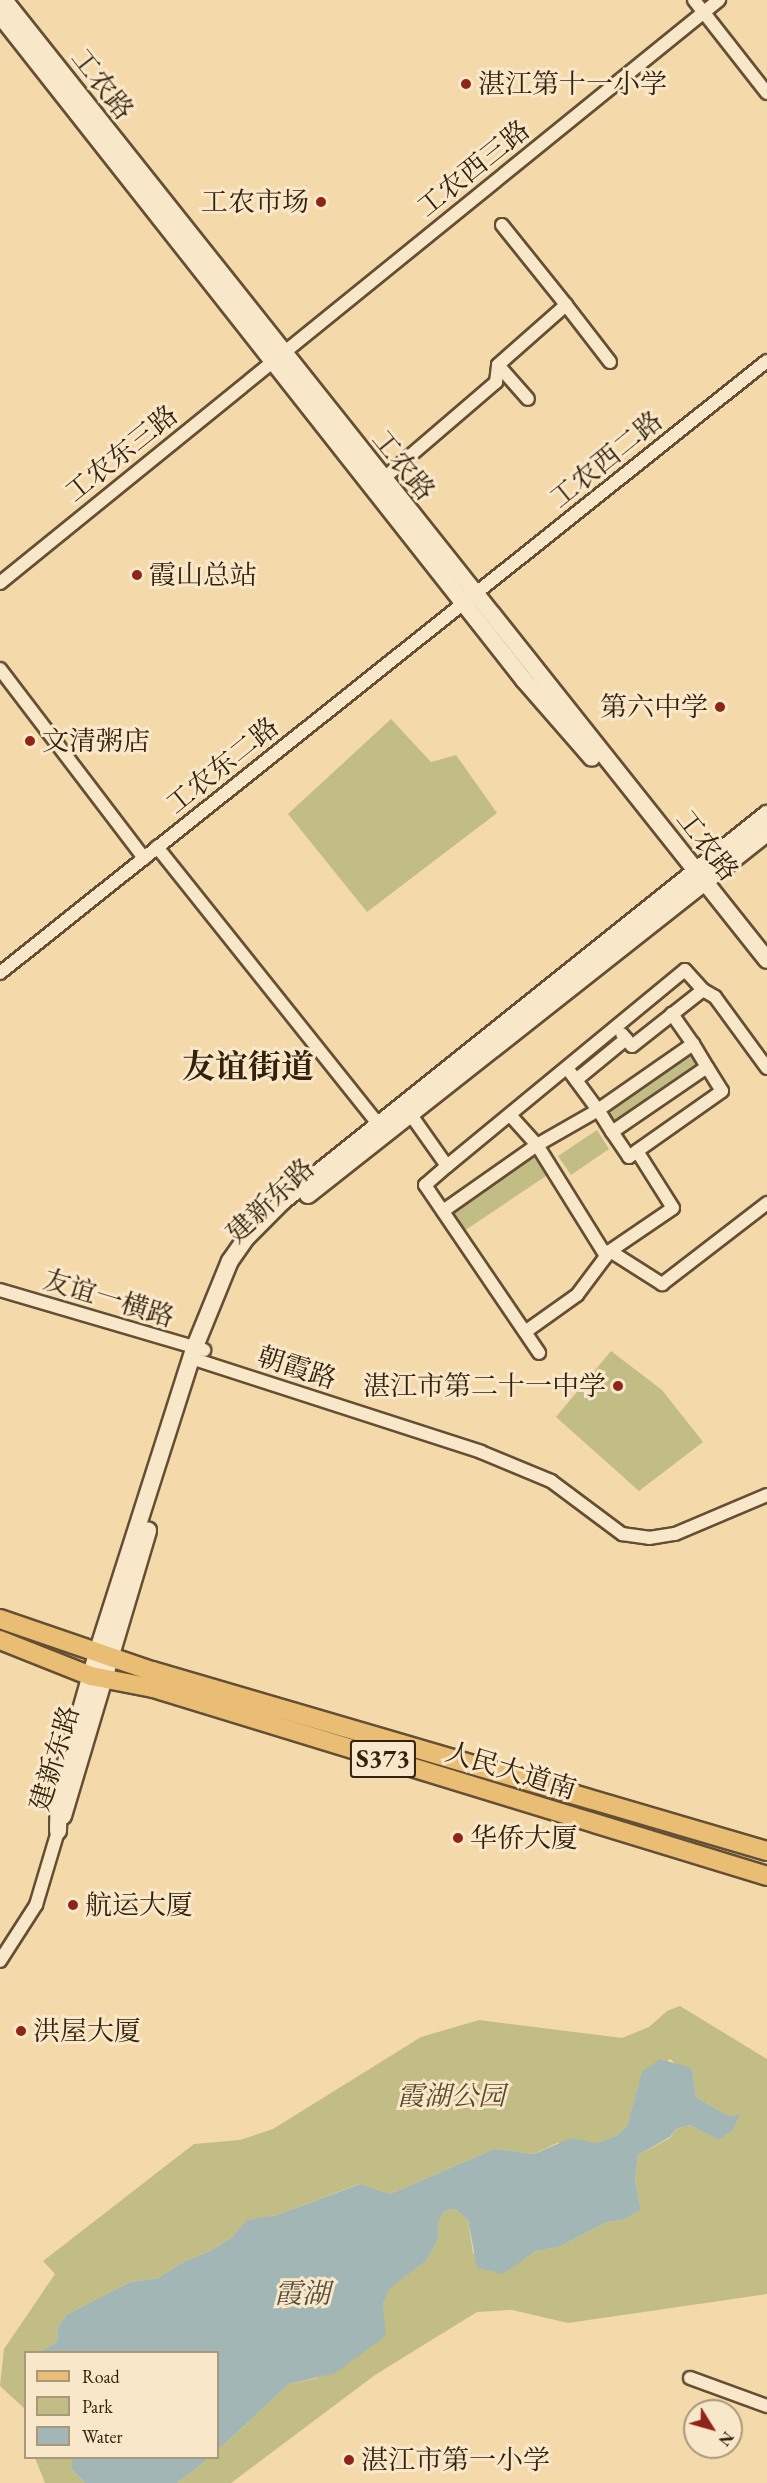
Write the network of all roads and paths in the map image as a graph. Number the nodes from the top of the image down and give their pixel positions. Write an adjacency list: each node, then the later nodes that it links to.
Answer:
1 (4, 0): 9 (street, 工农路)
2 (693, 0): 4 (street)
3 (719, 0): 4 (street, 工农西三路)
4 (704, 14): 6 (street); 9 (street, 工农西三路)
5 (0, 15): 9 (street, 工农路)
6 (767, 93)
7 (502, 225): 8 (street)
8 (566, 305): 11 (street); 12 (street)
9 (277, 356): 14 (street, 工农路); 15 (street, 工农东三路); 16 (street, 工农路)
10 (767, 361): 16 (street, 工农西二路)
11 (610, 362)
12 (498, 366): 13 (street); 14 (street)
13 (528, 399)
14 (383, 479): 16 (street, 工农路)
15 (0, 583)
16 (469, 598): 20 (street, 工农东二路); 22 (street, 工农路)
17 (0, 669): 21 (street)
18 (767, 814): 22 (street)
19 (767, 833): 22 (street)
20 (157, 848): 21 (street, 工农东二路); 38 (street)
21 (144, 858): 25 (street, 工农东二路)
22 (695, 881): 23 (street, 工农路); 24 (street, 工农路); 36 (street, 建新东路); 38 (street, 建新东路)
23 (767, 960)
24 (767, 971)
25 (0, 973)
26 (703, 990): 27 (street); 28 (street); 33 (street)
27 (672, 1014): 29 (street); 30 (street)
28 (617, 1026): 29 (street); 32 (street)
29 (626, 1039): 34 (street)
30 (693, 1044): 31 (street); 35 (street)
31 (707, 1067): 39 (street); 41 (street)
32 (567, 1068): 34 (street); 37 (street)
33 (767, 1068)
34 (576, 1080): 35 (street)
35 (598, 1110): 39 (street); 40 (street)
36 (411, 1115): 42 (street); 48 (street, 建新东路)
37 (510, 1115): 40 (street); 42 (street)
38 (378, 1124): 48 (street, 建新东路)
39 (612, 1132): 41 (street)
40 (537, 1145): 44 (street); 45 (street)
41 (637, 1151): 45 (street)
42 (447, 1166): 44 (street)
43 (767, 1203): 45 (street)
44 (443, 1211): 47 (street)
45 (608, 1253): 47 (street)
46 (0, 1290): 48 (street, 友谊一横路)
47 (525, 1332): 49 (street)
48 (199, 1353): 50 (street, 朝霞路); 53 (street, 建新东路)
49 (539, 1353)
50 (767, 1494)
51 (0, 1619): 53 (main road, 人民大道南 / S373)
52 (0, 1640): 54 (main road, 人民大道南 / S373)
53 (104, 1652): 54 (street, 建新东路); 56 (main road, 人民大道南 / S373)
54 (97, 1678): 55 (street, 建新东路); 57 (main road, 人民大道南 / S373)
55 (58, 1831): 58 (street)
56 (767, 1851)
57 (767, 1876)
58 (0, 1961)
59 (690, 2378): 60 (street)
60 (767, 2406)

